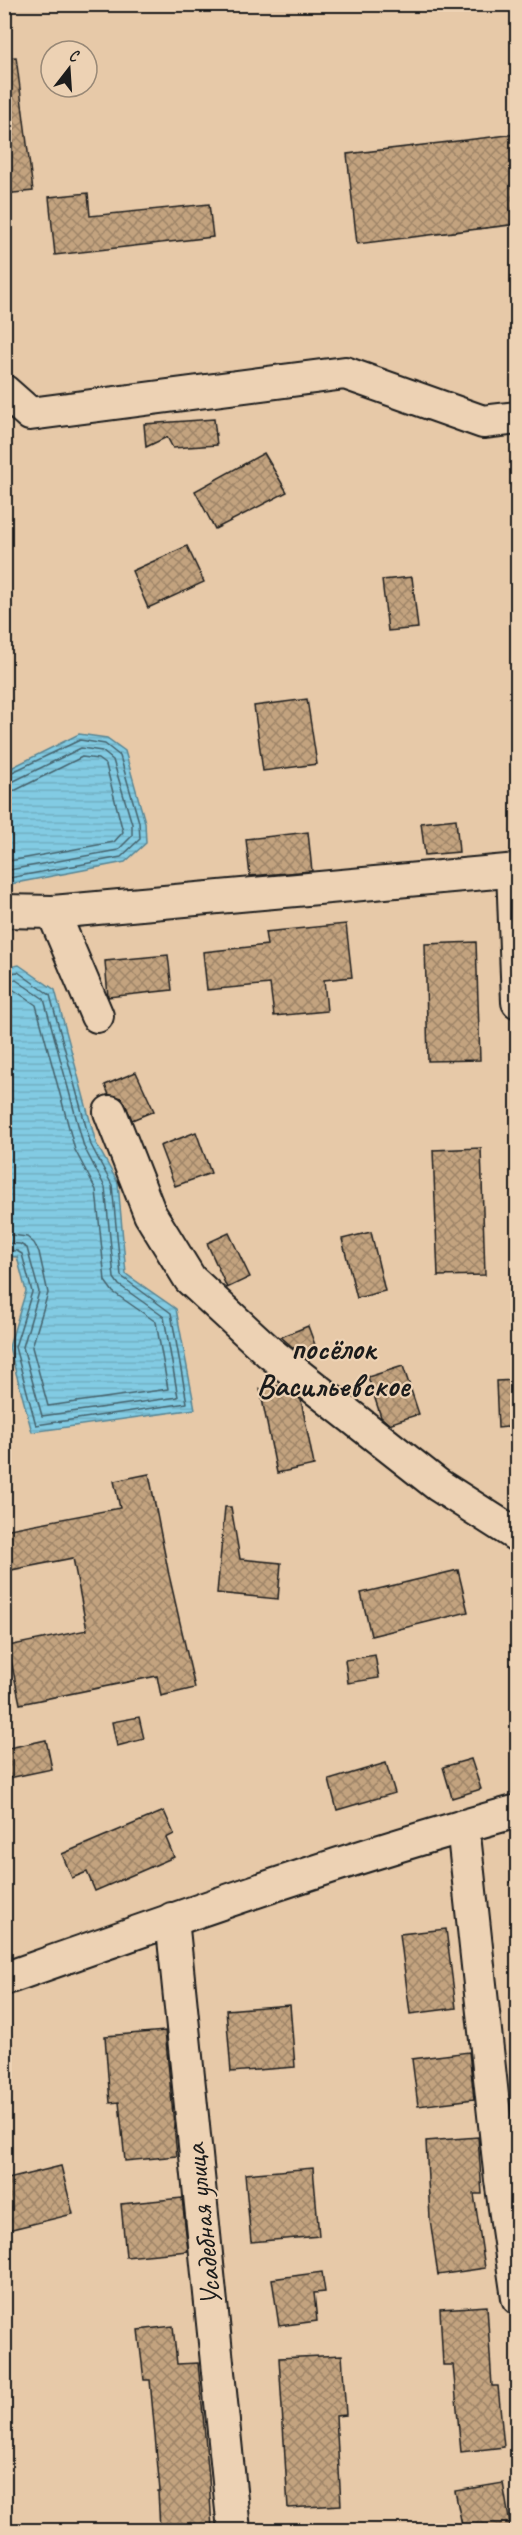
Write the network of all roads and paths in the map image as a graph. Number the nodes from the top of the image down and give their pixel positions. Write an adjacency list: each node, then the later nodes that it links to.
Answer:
1 (4, 391): 2 (street)
2 (518, 418)
3 (515, 870): 5 (street); 6 (street)
4 (4, 911): 5 (street)
5 (53, 912): 7 (street)
6 (518, 1002)
7 (97, 1016)
8 (110, 1112): 9 (street)
9 (518, 1536)
10 (518, 1811): 11 (street)
11 (464, 1826): 12 (street); 14 (street)
12 (172, 1919): 13 (street); 15 (street, Усадебная улица)
13 (4, 1979)
14 (518, 2298)
15 (234, 2530)

